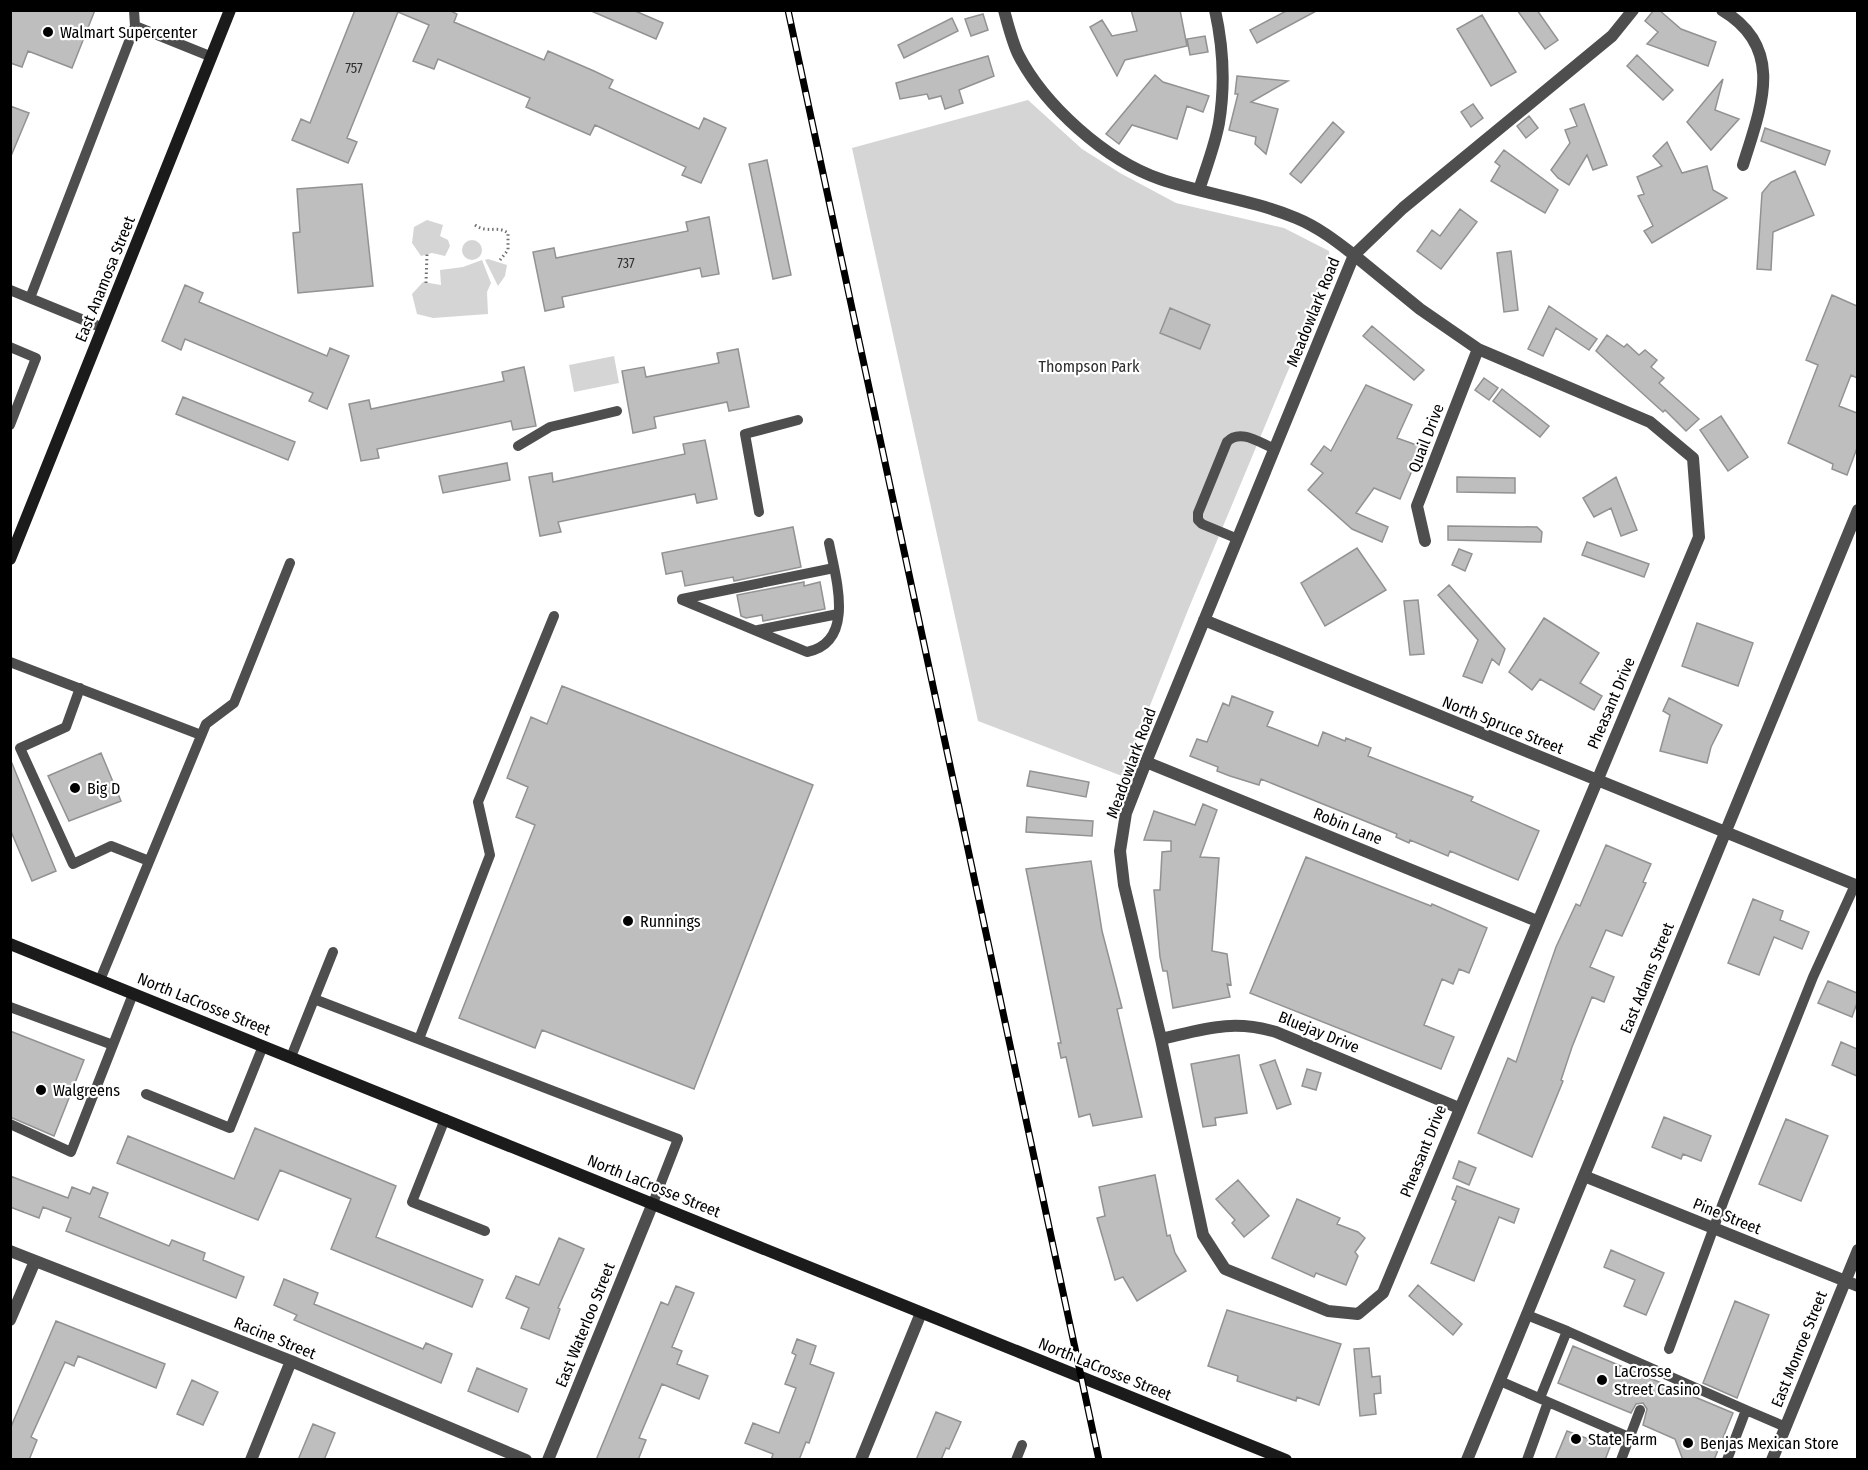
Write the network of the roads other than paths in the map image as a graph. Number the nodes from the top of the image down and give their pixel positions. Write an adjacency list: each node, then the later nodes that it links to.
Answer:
1 (134, 10): 7 (lane)
2 (230, 10): 8 (main road, East Anamosa Street)
3 (1004, 10): 10 (street, Meadowlark Road)
4 (1215, 10): 10 (street)
5 (1633, 10): 11 (street, Meadowlark Road)
6 (1722, 10): 9 (street)
7 (135, 26): 8 (lane); 13 (lane)
8 (212, 57): 14 (main road, East Anamosa Street)
9 (1743, 165)
10 (1199, 190): 11 (street, Meadowlark Road)
11 (1354, 255): 16 (street, Pheasant Drive); 21 (street, Meadowlark Road)
12 (10, 290): 13 (lane)
13 (30, 298): 14 (lane)
14 (104, 328): 27 (main road, East Anamosa Street)
15 (10, 347): 19 (lane)
16 (1478, 349): 25 (street, Quail Drive); 38 (street, Pheasant Drive)
17 (617, 411): 20 (lane)
18 (798, 420): 23 (lane)
19 (10, 425)
20 (518, 446)
21 (1275, 449): 24 (street, Meadowlark Road); 24 (lane)
22 (1857, 510): 39 (street, East Adams Street)
23 (759, 512)
24 (1238, 539): 32 (street, Meadowlark Road)
25 (1425, 541)
26 (829, 543): 29 (lane)
27 (10, 558)
28 (290, 563): 36 (lane)
29 (834, 568): 30 (lane); 33 (lane)
30 (838, 614): 33 (lane); 33 (lane)
31 (554, 616): 49 (lane)
32 (1204, 620): 37 (street, Meadowlark Road); 38 (street, North Spruce Street)
33 (757, 630)
34 (10, 662): 35 (lane)
35 (80, 688): 36 (lane); 40 (lane)
36 (201, 735): 40 (lane)
37 (1146, 762): 42 (street, Robin Lane); 50 (street, Meadowlark Road)
38 (1596, 781): 39 (street, North Spruce Street); 42 (street, Pheasant Drive)
39 (1725, 832): 41 (street, North Spruce Street); 58 (street, East Adams Street)
40 (149, 861): 45 (lane)
41 (1856, 885): 60 (lane)
42 (1537, 921): 55 (street, Pheasant Drive)
43 (10, 944): 45 (main road, North LaCrosse Street)
44 (333, 952): 47 (lane)
45 (100, 980): 46 (main road, North LaCrosse Street)
46 (133, 994): 51 (lane); 52 (main road, North LaCrosse Street)
47 (314, 999): 49 (lane); 53 (lane)
48 (10, 1007): 51 (lane)
49 (419, 1039): 59 (lane)
50 (1161, 1039): 55 (street, Bluejay Drive); 68 (street, Meadowlark Road)
51 (113, 1045): 57 (lane)
52 (263, 1046): 53 (main road, North LaCrosse Street); 54 (lane)
53 (291, 1057): 56 (main road, North LaCrosse Street)
54 (146, 1094)
55 (1459, 1108): 68 (street, Pheasant Drive)
56 (445, 1119): 59 (main road, North LaCrosse Street); 61 (lane)
57 (10, 1124)
58 (1584, 1176): 60 (street, Pine Street); 69 (street, East Adams Street)
59 (653, 1203): 67 (main road, North LaCrosse Street); 83 (street, East Waterloo Street)
60 (1714, 1228): 65 (street, Pine Street); 72 (lane)
61 (485, 1231)
62 (1857, 1250): 65 (street, East Monroe Street)
63 (10, 1251): 64 (street, Racine Street)
64 (35, 1261): 70 (street); 73 (street, Racine Street)
65 (1845, 1281): 66 (street, Pine Street); 78 (street, East Monroe Street)
66 (1857, 1286)
67 (921, 1313): 84 (street); 86 (main road, North LaCrosse Street)
68 (1358, 1314)
69 (1527, 1315): 71 (lane); 74 (street, East Adams Street)
70 (10, 1320)
71 (1567, 1331): 75 (lane); 77 (lane)
72 (1669, 1349)
73 (291, 1361): 81 (street); 82 (street, Racine Street)
74 (1500, 1381): 75 (lane); 87 (street, East Adams Street)
75 (1544, 1400): 79 (lane); 88 (lane)
76 (1640, 1410): 79 (lane)
77 (1746, 1410): 78 (lane); 90 (lane)
78 (1785, 1427): 91 (street, East Monroe Street)
79 (1629, 1437): 89 (lane)
80 (1022, 1445): 85 (lane)
81 (251, 1460)
82 (526, 1460)
83 (548, 1460)
84 (861, 1460)
85 (1016, 1460)
86 (1286, 1460)
87 (1467, 1460)
88 (1527, 1460)
89 (1621, 1460)
90 (1727, 1460)
91 (1772, 1460)

